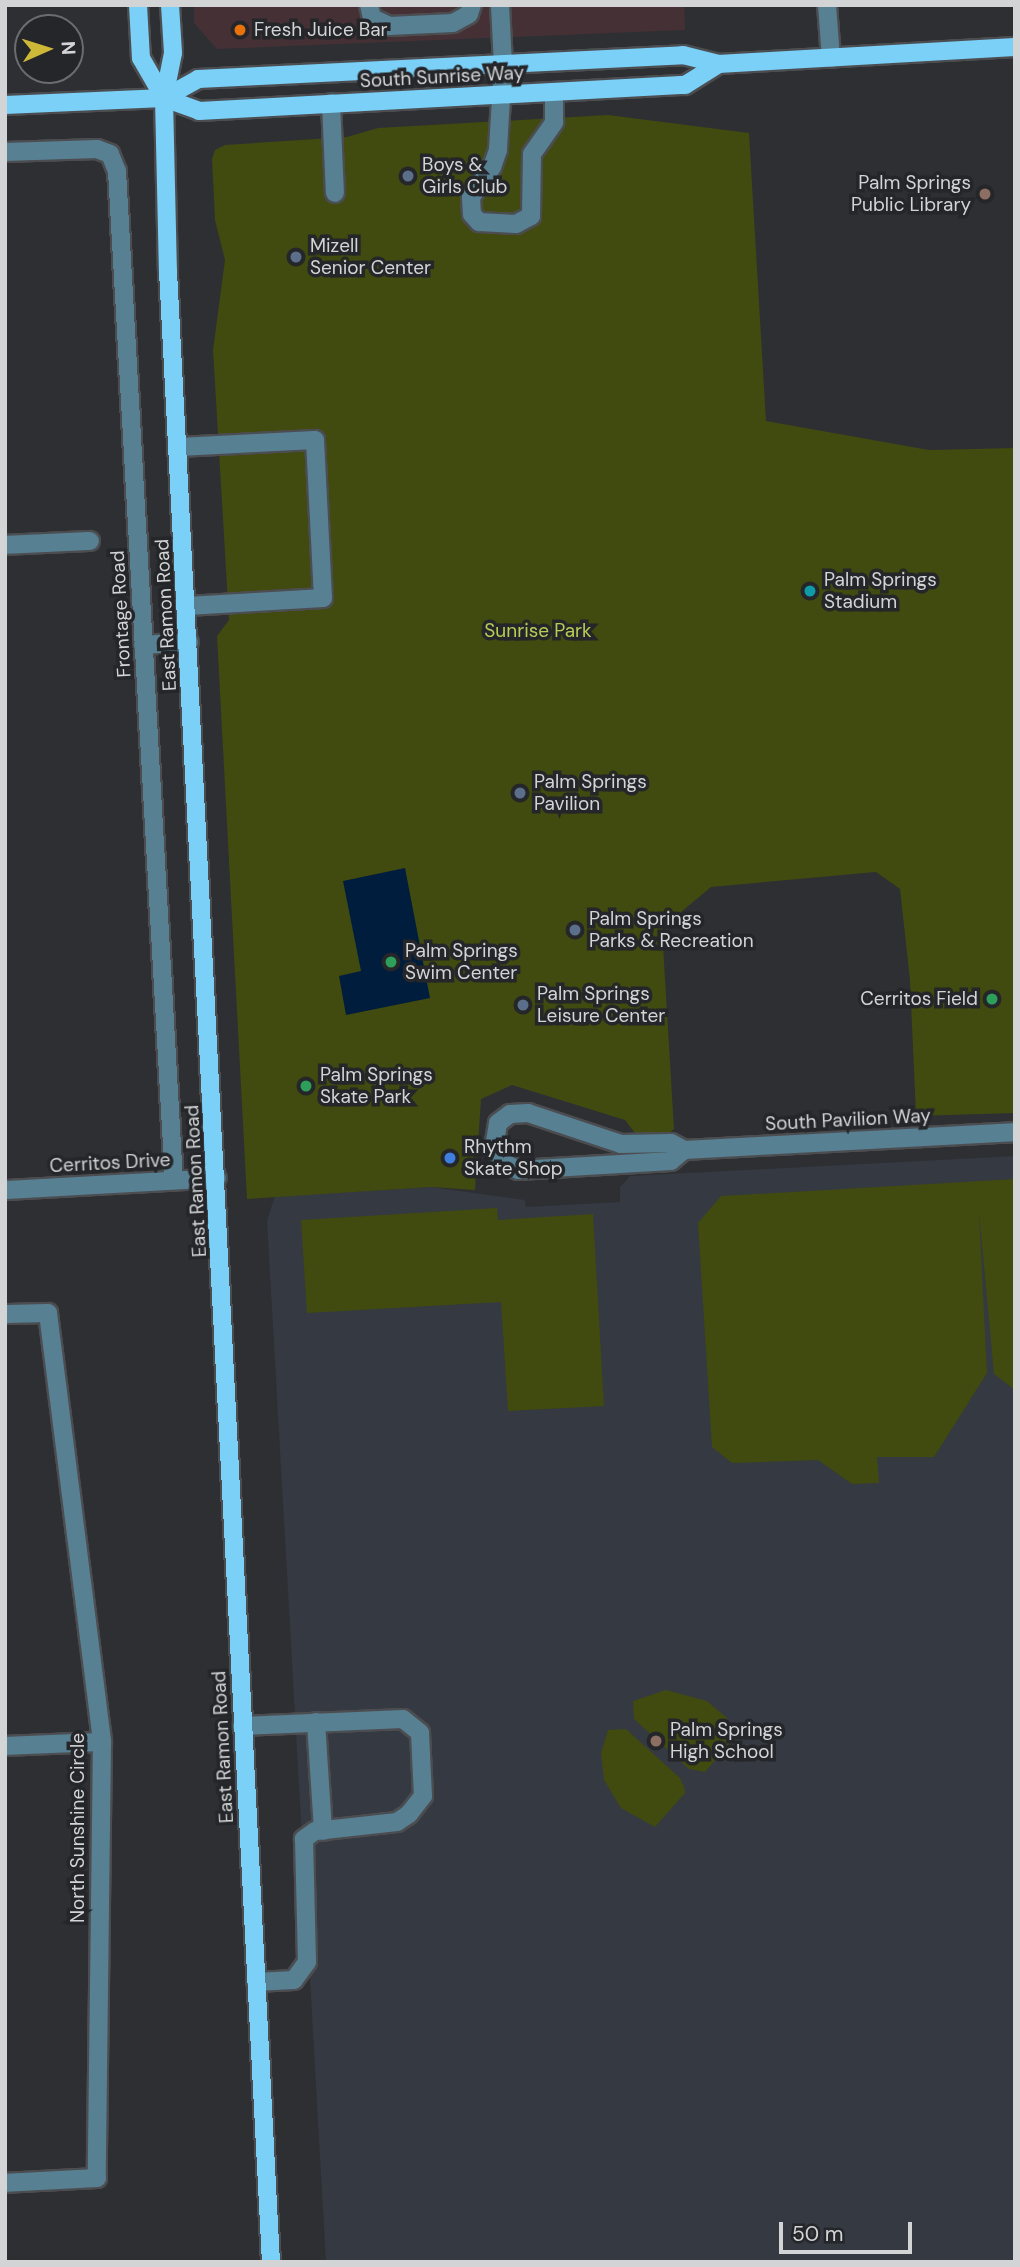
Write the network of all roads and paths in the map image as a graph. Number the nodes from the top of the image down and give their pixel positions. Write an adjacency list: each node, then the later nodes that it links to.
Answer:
1 (138, 5): 13 (main road, East Ramon Road)
2 (170, 5): 13 (main road, East Ramon Road)
3 (369, 5): 4 (street)
4 (472, 5)
5 (499, 5): 10 (street)
6 (827, 5): 8 (street)
7 (1015, 47): 8 (main road, South Sunrise Way)
8 (831, 58): 9 (main road, South Sunrise Way)
9 (718, 64): 10 (main road, South Sunrise Way); 11 (main road, South Sunrise Way)
10 (503, 65): 12 (street); 13 (main road, South Sunrise Way)
11 (554, 92): 12 (main road, South Sunrise Way); 12 (street)
12 (500, 95): 14 (main road, South Sunrise Way)
13 (164, 98): 14 (main road, South Sunrise Way); 15 (main road, South Sunrise Way); 18 (main road, East Ramon Road)
14 (331, 103): 17 (street)
15 (5, 105)
16 (5, 152): 23 (street, Frontage Road)
17 (335, 193)
18 (178, 447): 21 (main road, East Ramon Road); 21 (street)
19 (90, 541): 20 (street)
20 (5, 545)
21 (187, 606): 22 (main road, East Ramon Road)
22 (188, 642): 23 (street); 26 (main road, East Ramon Road)
23 (143, 645): 27 (street, Frontage Road)
24 (1015, 1132): 25 (street, South Pavilion Way)
25 (684, 1150): 25 (street, South Pavilion Way)
26 (217, 1178): 27 (street, Cerritos Drive); 31 (main road, East Ramon Road)
27 (174, 1180): 28 (street, Cerritos Drive)
28 (5, 1190)
29 (5, 1314): 32 (street, North Sunshine Circle)
30 (316, 1722): 31 (street); 34 (street); 34 (street)
31 (242, 1726): 35 (main road, East Ramon Road)
32 (102, 1742): 33 (street); 36 (street, North Sunshine Circle)
33 (5, 1746)
34 (324, 1830): 35 (street)
35 (256, 1982): 37 (main road, East Ramon Road)
36 (5, 2183)
37 (271, 2262)

